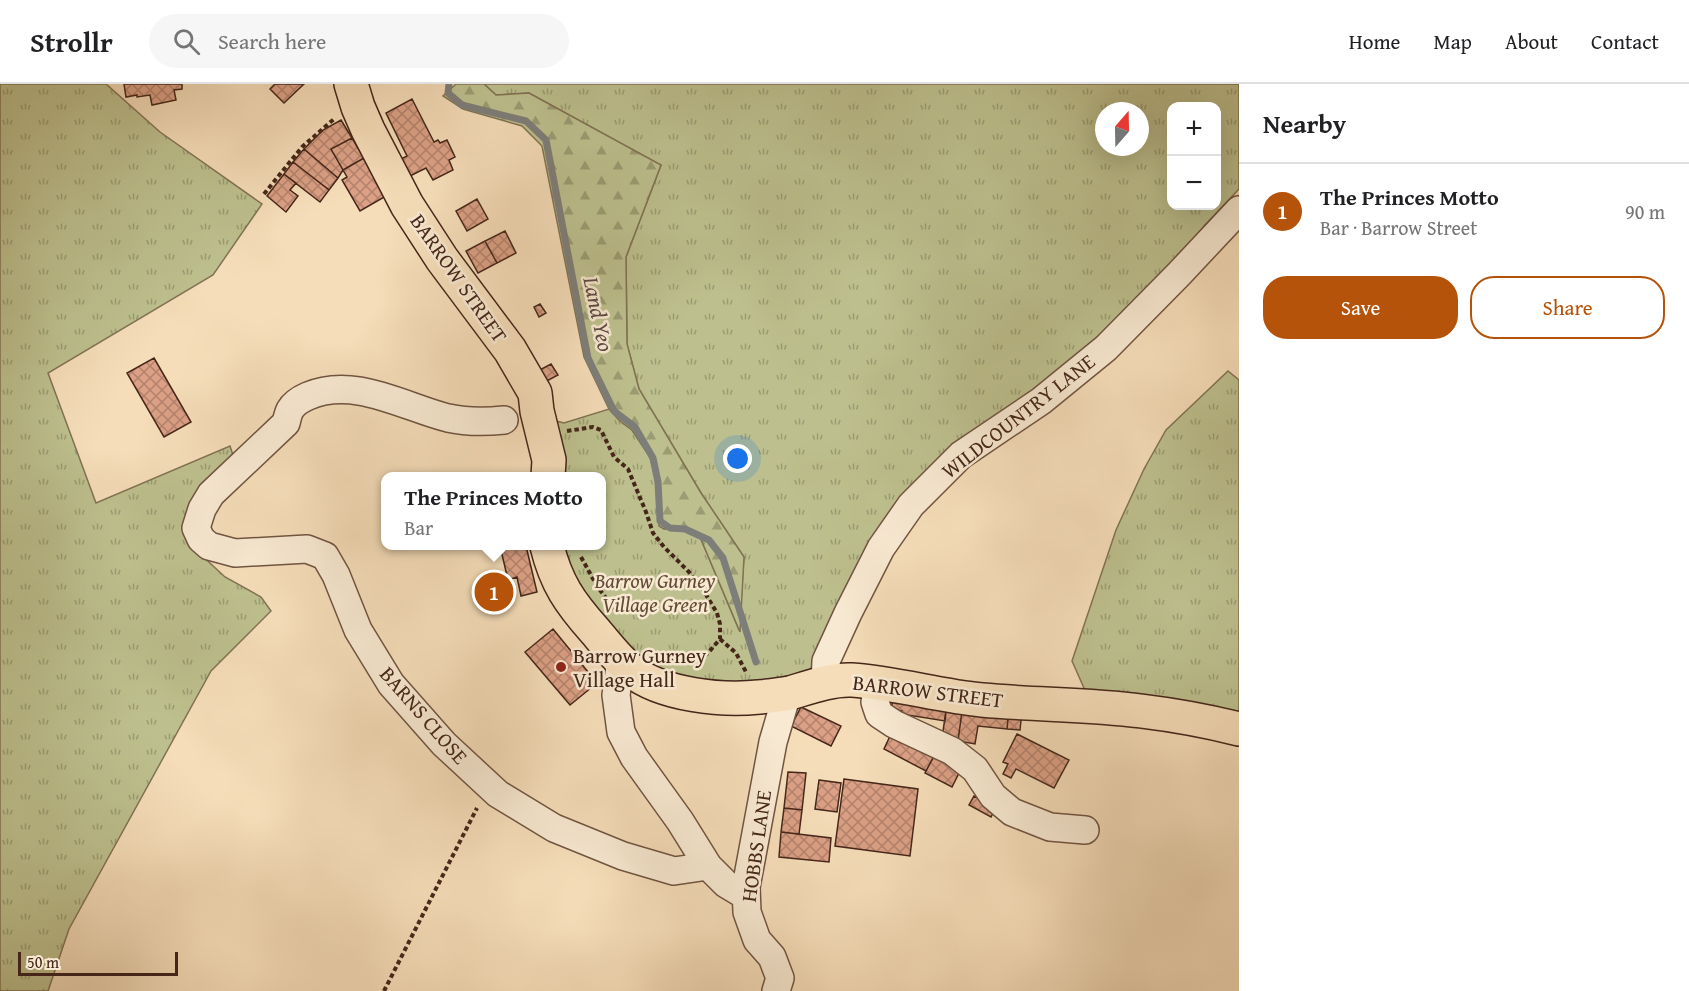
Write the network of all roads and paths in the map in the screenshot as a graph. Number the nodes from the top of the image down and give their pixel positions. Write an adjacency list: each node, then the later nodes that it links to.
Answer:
1 (346, 98): 2 (path); 6 (main road, BARROW STREET)
2 (264, 194)
3 (1239, 210): 13 (street, WILDCOUNTRY LANE)
4 (504, 420): 17 (street, BARNS CLOSE)
5 (567, 431): 10 (path)
6 (548, 472)
7 (561, 550): 12 (main road, BARROW STREET)
8 (564, 550): 9 (path)
9 (617, 612)
10 (720, 639): 11 (path); 15 (path)
11 (662, 656)
12 (621, 660): 15 (main road, BARROW STREET); 19 (street)
13 (825, 683): 14 (main road, BARROW STREET); 15 (main road, BARROW STREET)
14 (878, 683): 16 (main road, BARROW STREET); 18 (street)
15 (772, 695): 20 (street, HOBBS LANE)
16 (1239, 729)
17 (488, 785): 19 (street, BARNS CLOSE); 21 (path)
18 (1085, 830)
19 (708, 866): 20 (street)
20 (746, 896): 22 (street, HOBBS LANE)
21 (384, 991)
22 (776, 991)

